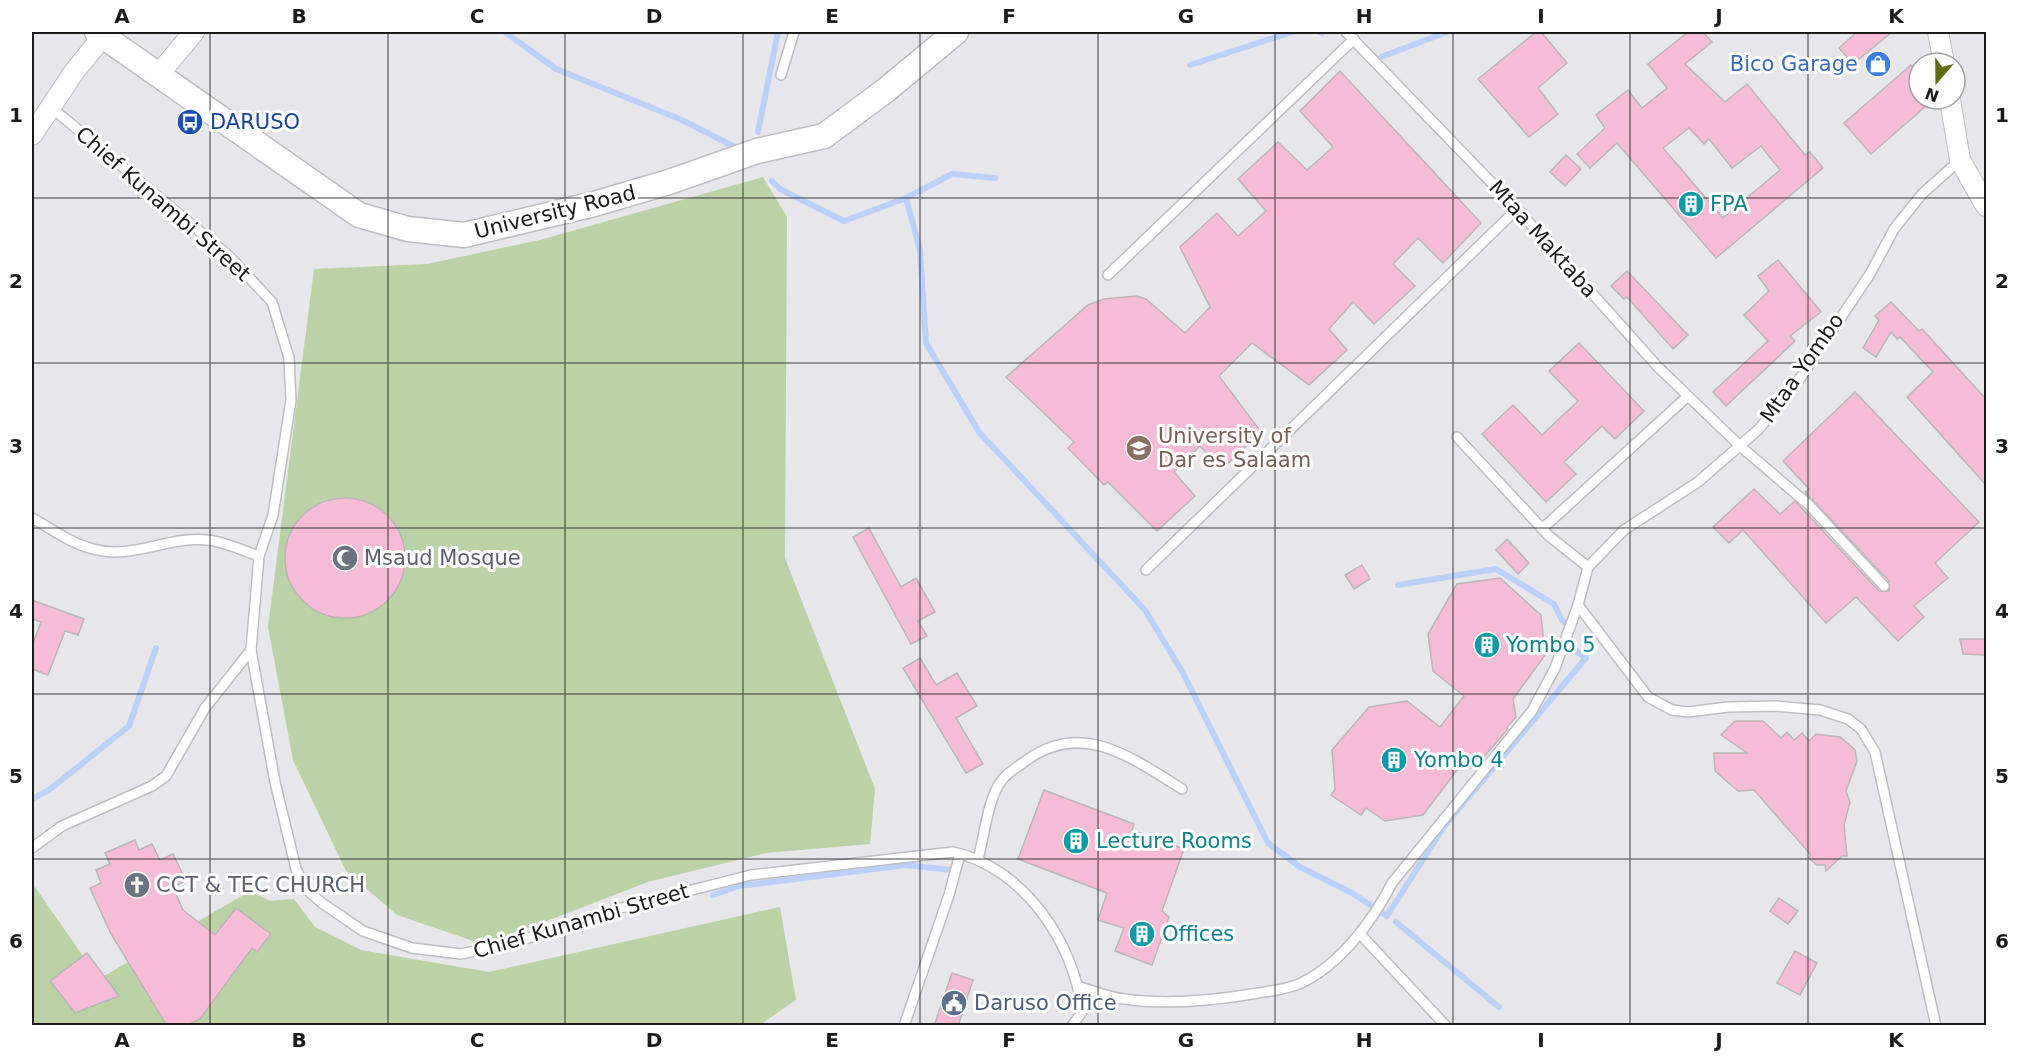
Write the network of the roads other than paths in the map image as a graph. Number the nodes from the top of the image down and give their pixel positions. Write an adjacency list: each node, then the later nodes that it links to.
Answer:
1 (194, 32): 9 (street)
2 (794, 32): 10 (lane)
3 (956, 32): 9 (street, University Road)
4 (1346, 32): 7 (lane, Mtaa Maktaba)
5 (1938, 32): 8 (street)
6 (100, 34): 9 (street, University Road); 11 (street)
7 (1354, 39): 16 (lane, Mtaa Maktaba); 17 (lane)
8 (1942, 51)
9 (158, 75)
10 (781, 75)
11 (52, 108): 13 (street); 23 (lane, Chief Kunambi Street)
12 (1952, 111): 14 (street)
13 (32, 135)
14 (1960, 160): 15 (street); 20 (lane, Mtaa Yombo)
15 (1986, 206)
16 (1517, 209): 18 (lane, Mtaa Maktaba); 25 (lane)
17 (1108, 275)
18 (1688, 396): 20 (lane, Mtaa Maktaba); 22 (lane)
19 (1457, 437): 22 (lane)
20 (1740, 446): 24 (lane, Mtaa Yombo); 26 (lane, Mtaa Maktaba)
21 (32, 518): 23 (lane)
22 (1542, 529): 24 (lane)
23 (259, 556): 28 (lane, Chief Kunambi Street)
24 (1588, 567): 27 (lane, Mtaa Yombo)
25 (1146, 570)
26 (1884, 586)
27 (1578, 605): 33 (lane, Mtaa Yombo); 38 (lane)
28 (251, 650): 30 (lane); 31 (lane, Chief Kunambi Street)
29 (1182, 789): 32 (lane)
30 (32, 848)
31 (960, 854): 32 (lane, Chief Kunambi Street); 35 (lane)
32 (978, 859): 34 (lane, Chief Kunambi Street)
33 (1360, 934): 34 (lane, Mtaa Yombo); 37 (lane)
34 (1080, 987): 36 (lane, Chief Kunambi Street)
35 (903, 1026)
36 (1072, 1026)
37 (1446, 1026)
38 (1936, 1026)

